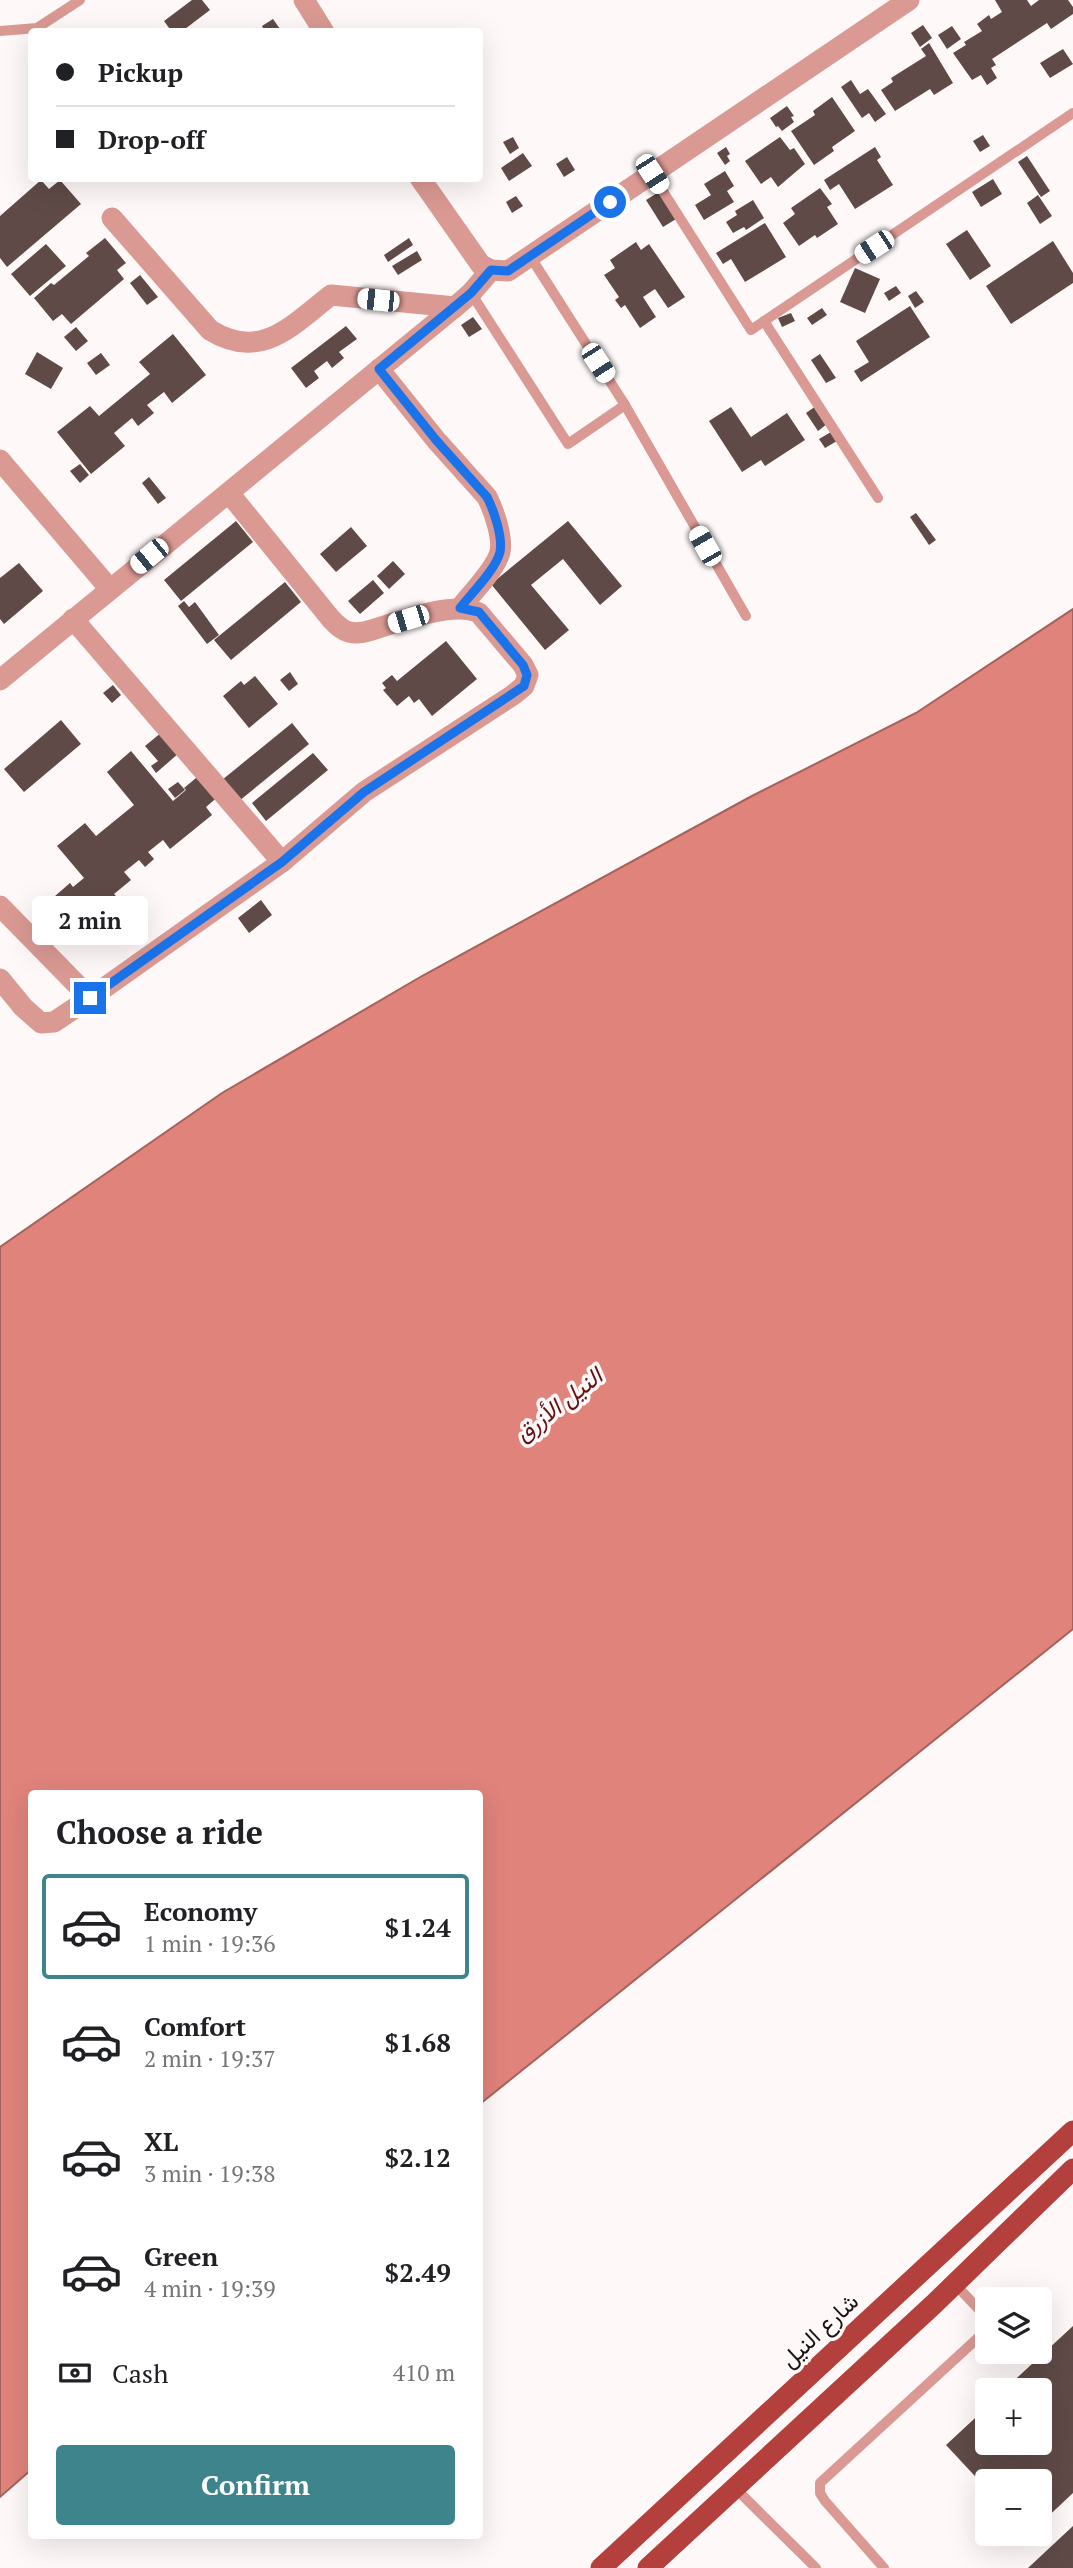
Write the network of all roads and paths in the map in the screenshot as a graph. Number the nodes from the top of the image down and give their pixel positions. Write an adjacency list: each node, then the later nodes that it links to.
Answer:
1 (80, 0): 4 (lane)
2 (304, 0): 5 (street)
3 (909, 0): 9 (street)
4 (37, 28)
5 (322, 28)
6 (28, 29): 7 (lane)
7 (0, 31)
8 (1073, 113): 15 (lane)
9 (652, 174): 12 (street); 15 (lane)
10 (424, 182): 13 (street)
11 (112, 218): 14 (street)
12 (530, 256): 13 (street); 17 (lane)
13 (491, 270): 14 (street)
14 (463, 300): 16 (street); 17 (lane)
15 (764, 321): 20 (lane)
16 (379, 369): 19 (street); 22 (street)
17 (625, 405): 23 (lane)
18 (0, 460): 21 (street)
19 (229, 493): 21 (street); 22 (street)
20 (878, 498)
21 (110, 588): 24 (street)
22 (460, 608): 26 (street)
23 (746, 616)
24 (73, 619): 25 (street); 26 (street)
25 (0, 680)
26 (282, 862): 29 (street)
27 (0, 906): 29 (street)
28 (0, 979): 29 (street)
29 (90, 998)
30 (1073, 2131): 36 (main road, شارع النيل)
31 (1073, 2169): 32 (main road)
32 (954, 2283): 33 (lane); 35 (main road)
33 (975, 2305)
34 (975, 2341): 39 (lane)
35 (734, 2487): 37 (main road); 38 (lane)
36 (601, 2568)
37 (648, 2568)
38 (816, 2568)
39 (884, 2568)

